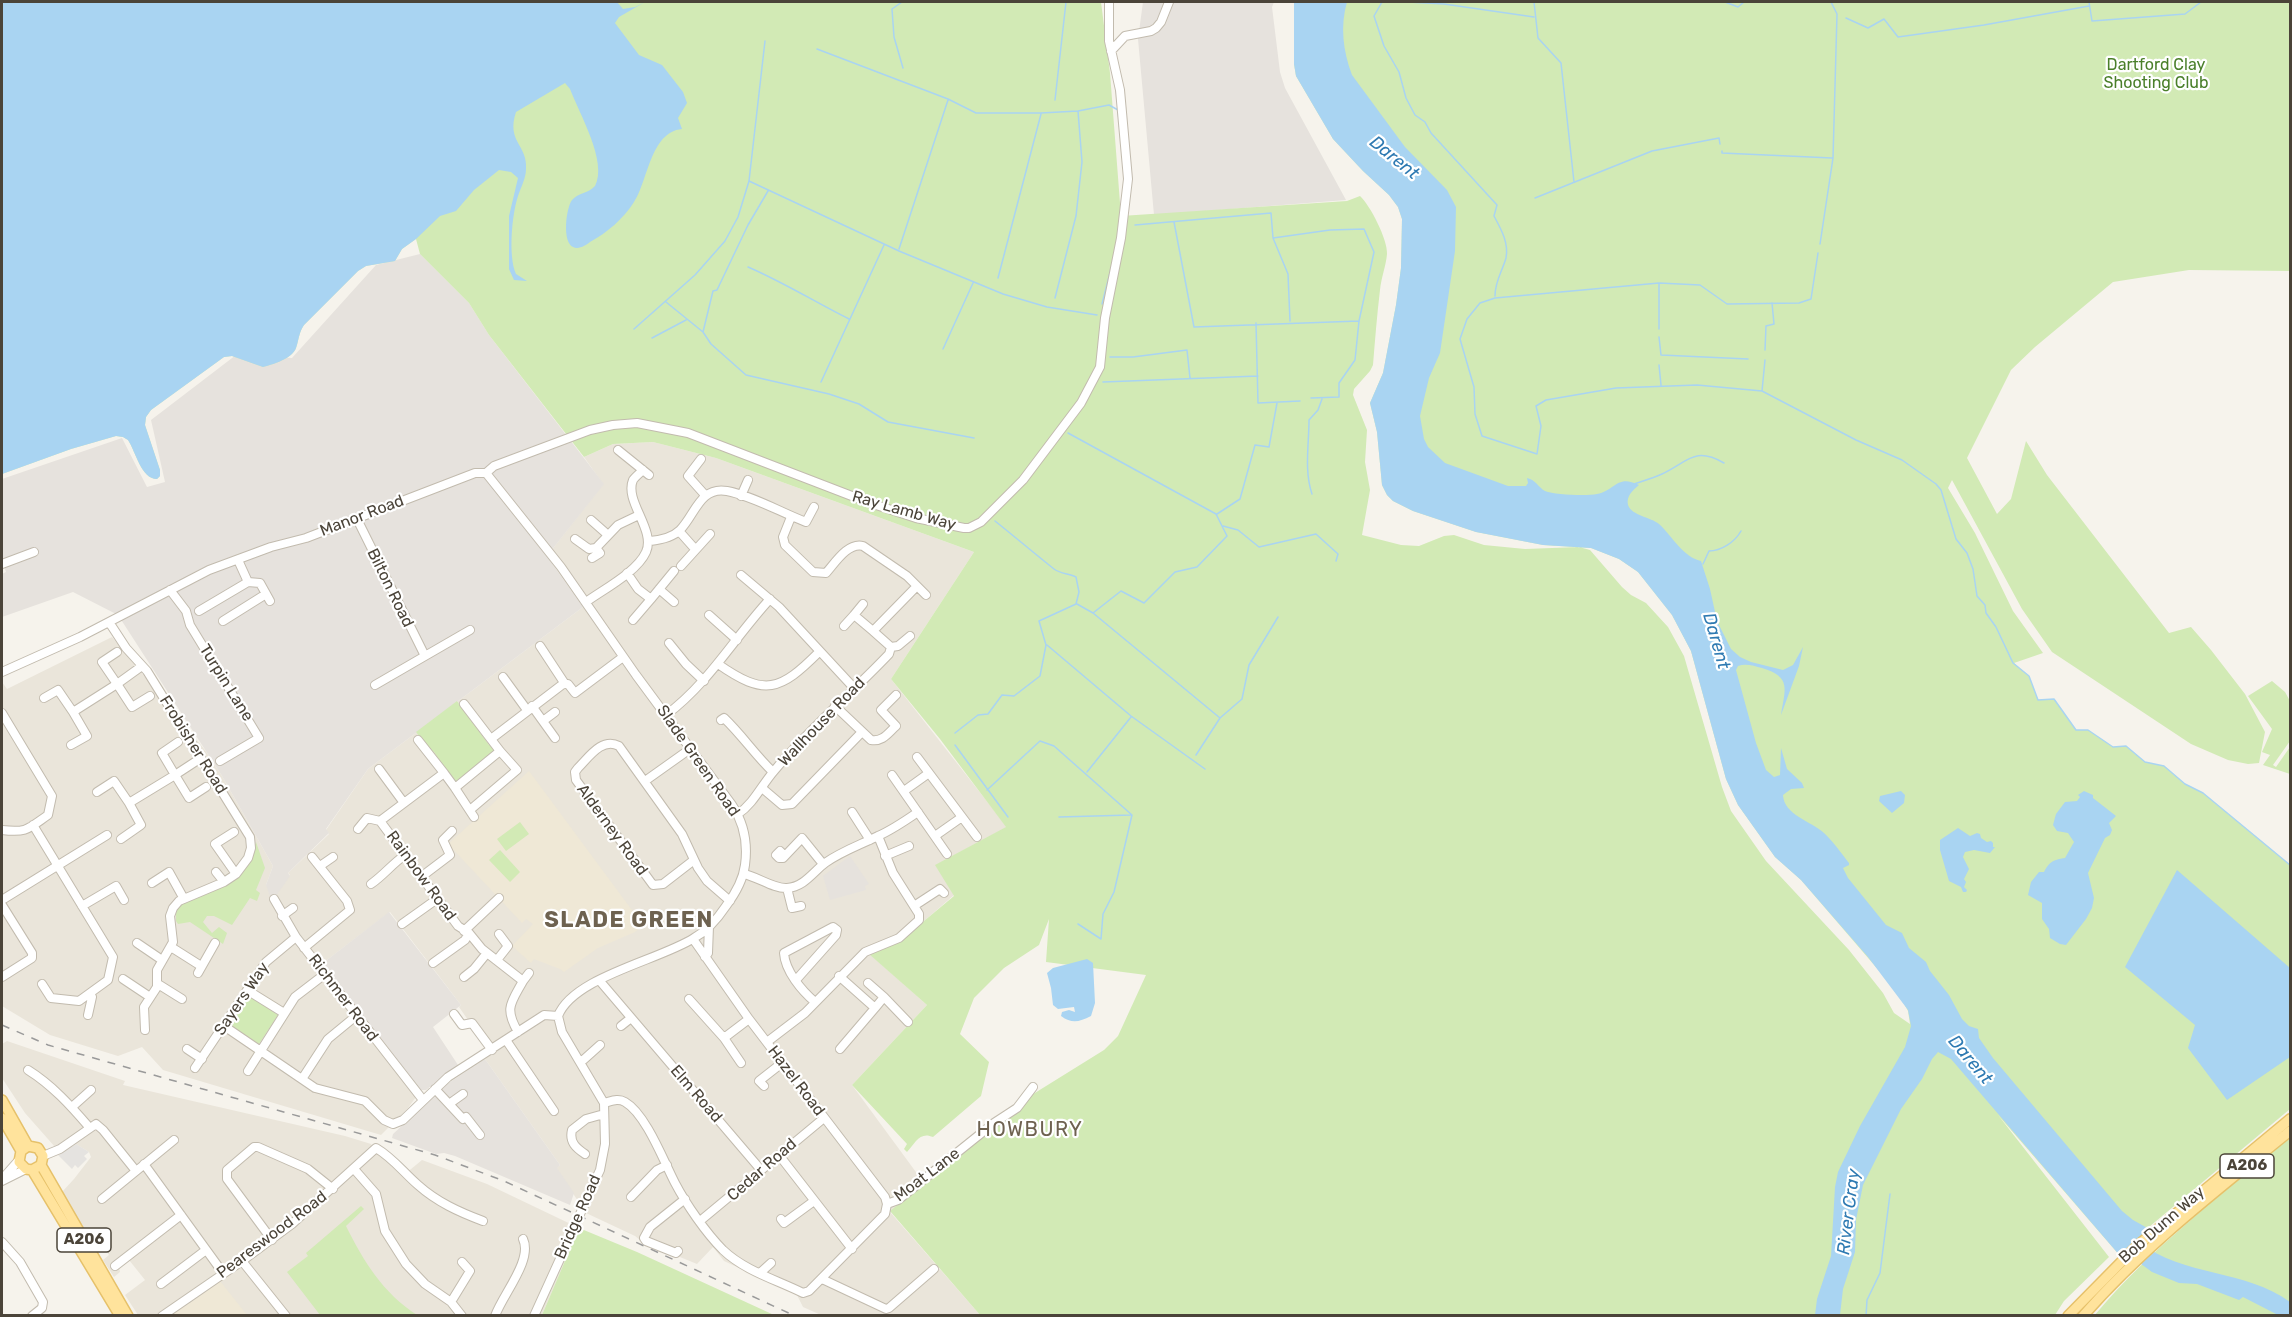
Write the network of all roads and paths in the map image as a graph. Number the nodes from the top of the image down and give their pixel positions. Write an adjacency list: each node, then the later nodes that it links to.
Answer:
1 (1109, 2): 3 (street)
2 (1169, 2): 3 (street)
3 (1111, 51): 4 (street, Ray Lamb Way)
4 (562, 440): 7 (street, Manor Road)
5 (618, 450): 12 (street)
6 (702, 459): 9 (street)
7 (486, 473): 14 (street, Manor Road); 36 (street)
8 (748, 480): 10 (street)
9 (705, 495): 10 (street); 16 (street)
10 (741, 496): 13 (street)
11 (814, 507): 13 (street)
12 (639, 515): 18 (street); 20 (street)
13 (791, 516): 30 (street)
14 (357, 519): 25 (street, Manor Road); 55 (street, Bilton Road)
15 (591, 520): 18 (street)
16 (679, 531): 20 (street); 22 (street)
17 (710, 534): 22 (street)
18 (608, 535): 21 (street)
19 (575, 539): 21 (street)
20 (650, 541): 27 (street)
21 (596, 548): 24 (street)
22 (695, 549): 31 (street)
23 (34, 552): 26 (street)
24 (592, 558)
25 (238, 560): 29 (street); 32 (street, Manor Road)
26 (2, 564)
27 (627, 573): 35 (street); 36 (street)
28 (741, 575): 34 (street)
29 (248, 582): 39 (street); 43 (street)
30 (916, 586): 33 (street); 47 (street)
31 (659, 589): 35 (street); 37 (street)
32 (170, 590): 44 (street, Manor Road); 88 (street, Turpin Lane)
33 (926, 595)
34 (770, 599): 49 (street); 54 (street)
35 (651, 600): 42 (street)
36 (586, 602): 56 (street, Slade Green Road)
37 (674, 602)
38 (863, 604): 41 (street)
39 (199, 610)
40 (709, 614): 49 (street)
41 (854, 615): 45 (street); 47 (street)
42 (633, 620)
43 (223, 621)
44 (109, 622): 58 (street, Frobisher Road); 59 (street, Manor Road)
45 (844, 626)
46 (470, 630): 55 (street)
47 (873, 631): 52 (street)
48 (910, 636): 52 (street, Wallhouse Road)
49 (737, 640): 57 (street)
50 (669, 643): 61 (street)
51 (540, 646): 63 (street)
52 (891, 647): 65 (street, Wallhouse Road)
53 (117, 652): 62 (street)
54 (819, 652): 57 (street); 65 (street)
55 (425, 656): 64 (street)
56 (623, 657): 63 (street); 75 (street, Slade Green Road)
57 (718, 664): 61 (street)
58 (142, 666): 62 (street); 87 (street, Frobisher Road)
59 (2, 672)
60 (503, 677): 71 (street)
61 (704, 681): 75 (street)
62 (117, 684): 67 (street); 73 (street)
63 (565, 684): 71 (street)
64 (375, 685)
65 (854, 688): 70 (street, Wallhouse Road)
66 (896, 695): 78 (street)
67 (150, 696)
68 (44, 699): 73 (street)
69 (464, 704): 80 (street)
70 (835, 706): 78 (street); 90 (street, Wallhouse Road)
71 (529, 708): 77 (street); 80 (street)
72 (2, 712): 108 (street)
73 (73, 712): 83 (street)
74 (555, 712): 77 (street)
75 (666, 715): 84 (street, Slade Green Road)
76 (724, 718): 90 (street)
77 (543, 721): 79 (street)
78 (862, 732): 98 (street)
79 (555, 738)
80 (490, 739): 85 (street)
81 (418, 740): 91 (street)
82 (178, 742): 93 (street)
83 (71, 745)
84 (690, 749): 95 (street); 105 (street, Slade Green Road)
85 (500, 751): 97 (street); 97 (street)
86 (917, 757): 92 (street)
87 (201, 758): 93 (street); 130 (street, Frobisher Road)
88 (220, 761)
89 (379, 769): 102 (street)
90 (773, 772): 98 (street, Wallhouse Road)
91 (444, 773): 97 (street); 102 (street, Rainbow Road)
92 (929, 773): 99 (street); 106 (street)
93 (175, 775): 96 (street); 101 (street)
94 (892, 775): 99 (street)
95 (645, 781): 125 (street, Alderney Road); 125 (street, Alderney Road)
96 (206, 787)
97 (455, 788)
98 (762, 788): 105 (street, Wallhouse Road)
99 (904, 791): 104 (street)
100 (97, 792): 101 (street)
101 (129, 803): 117 (street)
102 (404, 803): 107 (street, Rainbow Road)
103 (852, 812): 116 (street)
104 (918, 812): 114 (street); 116 (street)
105 (738, 814): 131 (street, Slade Green Road)
106 (962, 817): 114 (street); 115 (street)
107 (380, 820): 109 (street); 120 (street, Rainbow Road)
108 (33, 825): 110 (street); 127 (street)
109 (358, 829)
110 (2, 830)
111 (452, 831): 132 (street)
112 (234, 832): 130 (street)
113 (107, 835): 127 (street)
114 (934, 836): 119 (street)
115 (976, 837)
116 (874, 838): 122 (street); 126 (street)
117 (121, 839)
118 (909, 846): 122 (street)
119 (947, 854)
120 (405, 855): 132 (street, Rainbow Road); 135 (street)
121 (784, 855): 126 (street)
122 (885, 856): 148 (street)
123 (312, 857): 128 (street)
124 (333, 857): 128 (street)
125 (694, 860): 144 (street, Alderney Road)
126 (823, 864): 136 (street)
127 (57, 866): 142 (street); 146 (street)
128 (320, 866): 161 (street)
129 (216, 872): 133 (street)
130 (236, 874): 133 (street, Frobisher Road)
131 (744, 874): 136 (street); 144 (street, Slade Green Road)
132 (421, 877): 141 (street, Rainbow Road)
133 (224, 882): 138 (street, Frobisher Road)
134 (152, 883): 138 (street)
135 (371, 884)
136 (787, 888): 147 (street)
137 (944, 893): 148 (street)
138 (184, 898): 159 (street)
139 (500, 898): 153 (street)
140 (274, 899): 150 (street, Richmer Road)
141 (437, 899): 151 (street); 153 (street, Rainbow Road)
142 (2, 900)
143 (124, 900): 146 (street)
144 (730, 901): 152 (street, Slade Green Road)
145 (2, 905): 171 (street)
146 (82, 906): 181 (street)
147 (801, 906)
148 (914, 906): 160 (street)
149 (293, 908): 150 (street)
150 (282, 916): 155 (street, Richmer Road)
151 (402, 924)
152 (709, 926): 156 (street, Slade Green Road); 164 (street)
153 (467, 932): 163 (street, Rainbow Road); 167 (street)
154 (499, 934): 166 (street)
155 (296, 937): 161 (street, Richmer Road); 180 (street, Sayers Way)
156 (693, 939): 164 (street, Hazel Road); 174 (street, Slade Green Road)
157 (137, 943): 165 (street)
158 (215, 943): 159 (street)
159 (171, 947): 165 (street)
160 (875, 947): 162 (street); 170 (street)
161 (304, 948): 169 (street, Richmer Road)
162 (886, 951)
163 (487, 953): 166 (street, Rainbow Road); 172 (street)
164 (705, 957): 194 (street, Hazel Road)
165 (162, 960): 179 (street)
166 (497, 960): 176 (street, Rainbow Road)
167 (433, 963)
168 (529, 973): 176 (street)
169 (324, 974): 188 (street); 191 (street, Richmer Road)
170 (839, 976): 186 (street); 187 (street)
171 (2, 977)
172 (464, 977)
173 (123, 980): 182 (street)
174 (598, 980): 192 (street, Slade Green Road); 193 (street, Elm Road)
175 (796, 980): 175 (street); 186 (street)
176 (522, 981): 199 (street)
177 (868, 983): 183 (street)
178 (42, 984): 181 (street)
179 (158, 984): 182 (street); 184 (street)
180 (247, 990): 188 (street); 196 (street, Sayers Way)
181 (90, 993): 190 (street)
182 (150, 997): 198 (street)
183 (884, 997): 187 (street); 195 (street)
184 (182, 999)
185 (689, 999): 200 (street)
186 (815, 1002): 202 (street)
187 (875, 1008): 205 (street)
188 (284, 1013): 207 (street)
189 (454, 1014): 206 (street)
190 (89, 1015)
191 (356, 1016): 215 (street); 221 (street, Richmer Road)
192 (558, 1016): 199 (street); 209 (street, Bridge Road)
193 (630, 1018): 197 (street); 242 (street, Elm Road)
194 (749, 1019): 200 (street); 202 (street, Hazel Road)
195 (908, 1022)
196 (224, 1026): 207 (street); 208 (street, Sayers Way)
197 (621, 1026)
198 (145, 1030)
199 (518, 1032): 201 (street)
200 (724, 1038): 210 (street)
201 (506, 1040): 206 (street); 226 (street)
202 (767, 1042): 211 (street, Hazel Road)
203 (600, 1046): 209 (street)
204 (187, 1049): 208 (street)
205 (840, 1049)
206 (492, 1050): 218 (street)
207 (260, 1051): 214 (street); 215 (street)
208 (202, 1059): 212 (street, Sayers Way)
209 (581, 1062): 223 (street, Bridge Road)
210 (741, 1063)
211 (782, 1063): 216 (street); 229 (street, Hazel Road)
212 (195, 1068)
213 (28, 1070): 225 (street)
214 (248, 1071)
215 (302, 1079): 221 (street)
216 (764, 1086)
217 (1033, 1087): 250 (street, Moat Lane)
218 (435, 1089): 221 (street); 224 (street)
219 (91, 1090): 225 (street)
220 (463, 1094): 224 (street)
221 (420, 1097)
222 (2, 1100): 235 (main road)
223 (604, 1103): 227 (street, Bridge Road); 240 (street)
224 (448, 1104): 233 (street)
225 (72, 1107): 231 (street)
226 (554, 1112)
227 (604, 1114): 236 (street, Bridge Road); 280 (street, Bridge Road, bridge)
228 (2, 1118): 235 (main road)
229 (824, 1118): 237 (street, Cedar Road); 250 (street, Hazel Road)
230 (2290, 1119): 255 (main road, Bob Dunn Way / A206)
231 (89, 1127): 239 (street); 243 (street)
232 (2290, 1131): 255 (main road, Bob Dunn Way / A206)
233 (480, 1135)
234 (174, 1140): 238 (street)
235 (22, 1152): 239 (main road); 239 (main road); 244 (street)
236 (585, 1154)
237 (779, 1155): 242 (street, Cedar Road); 249 (street)
238 (144, 1164): 243 (street); 251 (street)
239 (35, 1165): 244 (street); 274 (main road, A206); 275 (main road, A206)
240 (667, 1165): 246 (street); 248 (street)
241 (354, 1169): 245 (street, Peareswood Road); 252 (street, Peareswood Road); 272 (street)
242 (760, 1170): 253 (street, Cedar Road)
243 (136, 1171): 247 (street)
244 (2, 1181)
245 (333, 1188): 257 (street, Peareswood Road); 257 (street)
246 (631, 1197)
247 (102, 1199)
248 (685, 1199): 253 (street); 261 (street)
249 (814, 1201): 254 (street); 259 (street)
250 (887, 1204): 259 (street, Moat Lane)
251 (181, 1215): 260 (street); 265 (street)
252 (483, 1221)
253 (700, 1221): 269 (street)
254 (784, 1223)
255 (2165, 1228): 266 (main road, Bob Dunn Way / A206)
256 (523, 1239): 279 (street)
257 (272, 1240): 262 (street, Peareswood Road)
258 (2, 1242): 273 (street)
259 (852, 1249): 270 (street, Moat Lane)
260 (206, 1250): 268 (street); 271 (street)
261 (678, 1251)
262 (242, 1261): 268 (street, Peareswood Road); 277 (street)
263 (462, 1262): 272 (street)
264 (771, 1263): 269 (street)
265 (115, 1266)
266 (2121, 1268): 281 (main road, Bob Dunn Way / A206); 282 (main road, Bob Dunn Way / A206)
267 (934, 1269): 270 (street)
268 (223, 1273): 276 (street, Peareswood Road)
269 (760, 1273): 270 (street, Moat Lane)
270 (822, 1279)
271 (160, 1284)
272 (451, 1302): 278 (street)
273 (32, 1316)
274 (120, 1316)
275 (128, 1316)
276 (162, 1316)
277 (286, 1316)
278 (462, 1316)
279 (495, 1316)
280 (534, 1316)
281 (2068, 1316)
282 (2083, 1316)

